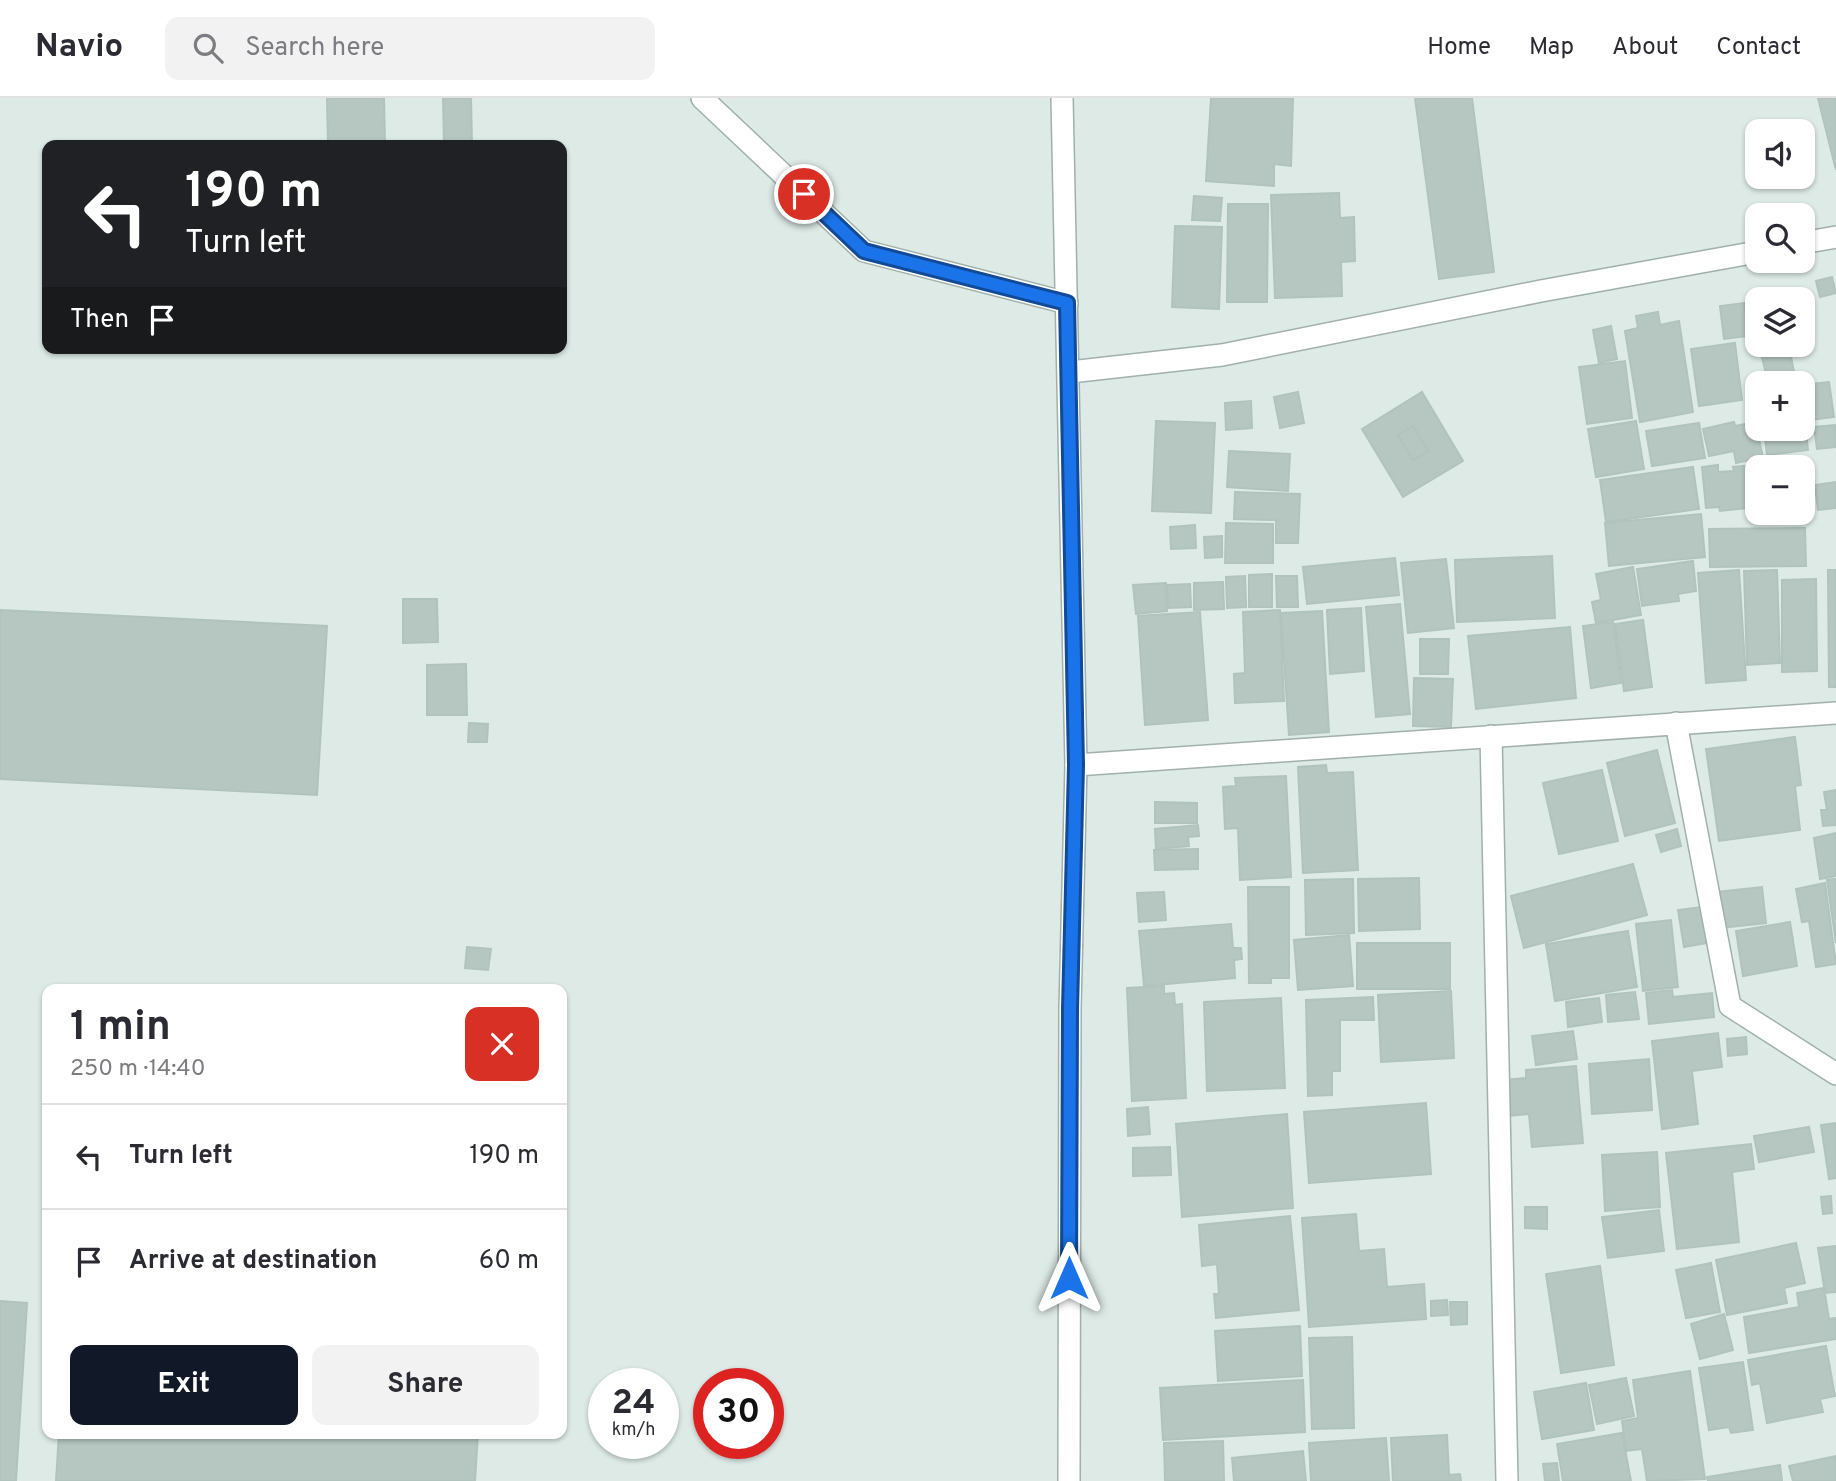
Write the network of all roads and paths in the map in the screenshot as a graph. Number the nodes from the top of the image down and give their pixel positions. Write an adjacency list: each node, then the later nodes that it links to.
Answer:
1 (702, 98): 6 (street)
2 (1062, 98): 6 (street)
3 (1836, 237): 4 (street)
4 (1815, 241)
5 (1745, 254): 7 (street)
6 (1067, 303): 7 (street)
7 (1070, 372): 11 (street)
8 (1836, 713): 9 (street)
9 (1676, 723): 10 (street); 12 (street)
10 (1491, 736): 11 (street); 14 (street)
11 (1076, 765): 13 (street)
12 (1836, 1074)
13 (1069, 1481)
14 (1507, 1481)

